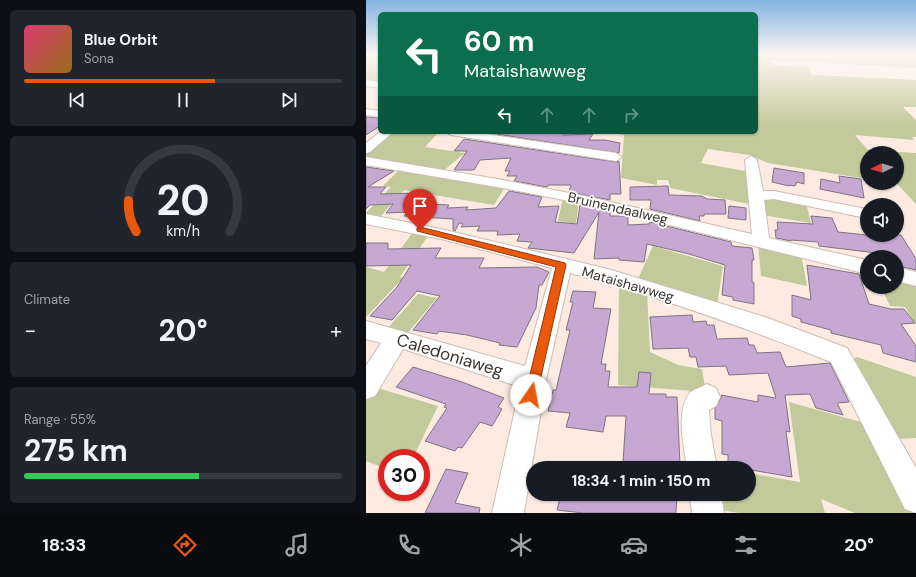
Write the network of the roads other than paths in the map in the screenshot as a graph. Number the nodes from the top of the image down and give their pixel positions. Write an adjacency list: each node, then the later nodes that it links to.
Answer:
1 (366, 83): 2 (street)
2 (378, 85)
3 (366, 112): 4 (street)
4 (378, 114)
5 (385, 134): 7 (street)
6 (464, 134): 8 (street)
7 (366, 149)
8 (616, 157)
9 (751, 160): 11 (street)
10 (366, 161): 14 (street, Bruinendaalweg)
11 (757, 196): 12 (street); 14 (street)
12 (860, 212)
13 (366, 218): 15 (street, Mataishawweg)
14 (760, 241): 16 (street, Bruinendaalweg)
15 (562, 265): 21 (street); 25 (street, Mataishawweg)
16 (860, 265)
17 (904, 276): 18 (street)
18 (916, 279)
19 (366, 330): 20 (street, Caledoniaweg)
20 (398, 338): 21 (street, Caledoniaweg); 22 (street)
21 (534, 380): 27 (street)
22 (366, 387)
23 (707, 397): 24 (street)
24 (701, 461)
25 (916, 498)
26 (706, 501): 28 (street)
27 (508, 513)
28 (708, 513)

